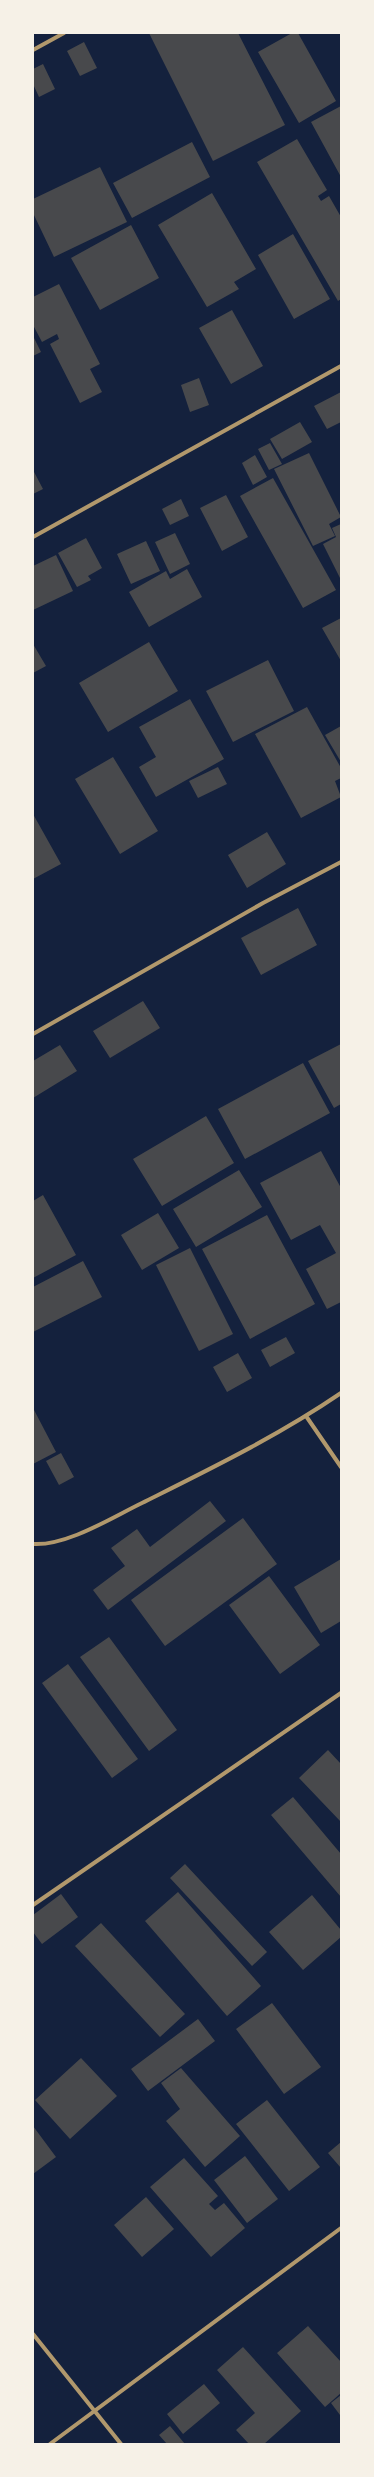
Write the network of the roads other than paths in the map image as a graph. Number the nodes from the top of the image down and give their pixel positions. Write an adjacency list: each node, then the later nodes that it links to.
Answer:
1 (64, 33): 2 (street)
2 (33, 50)
3 (341, 366): 4 (street)
4 (33, 537)
5 (341, 862): 6 (street)
6 (33, 1034)
7 (341, 1393): 8 (street)
8 (306, 1416): 9 (street); 10 (street)
9 (341, 1467)
10 (33, 1544)
11 (341, 1693): 12 (street)
12 (33, 1905)
13 (341, 2228): 15 (street)
14 (33, 2334): 15 (street)
15 (94, 2410): 16 (street); 17 (street)
16 (50, 2444)
17 (121, 2444)

